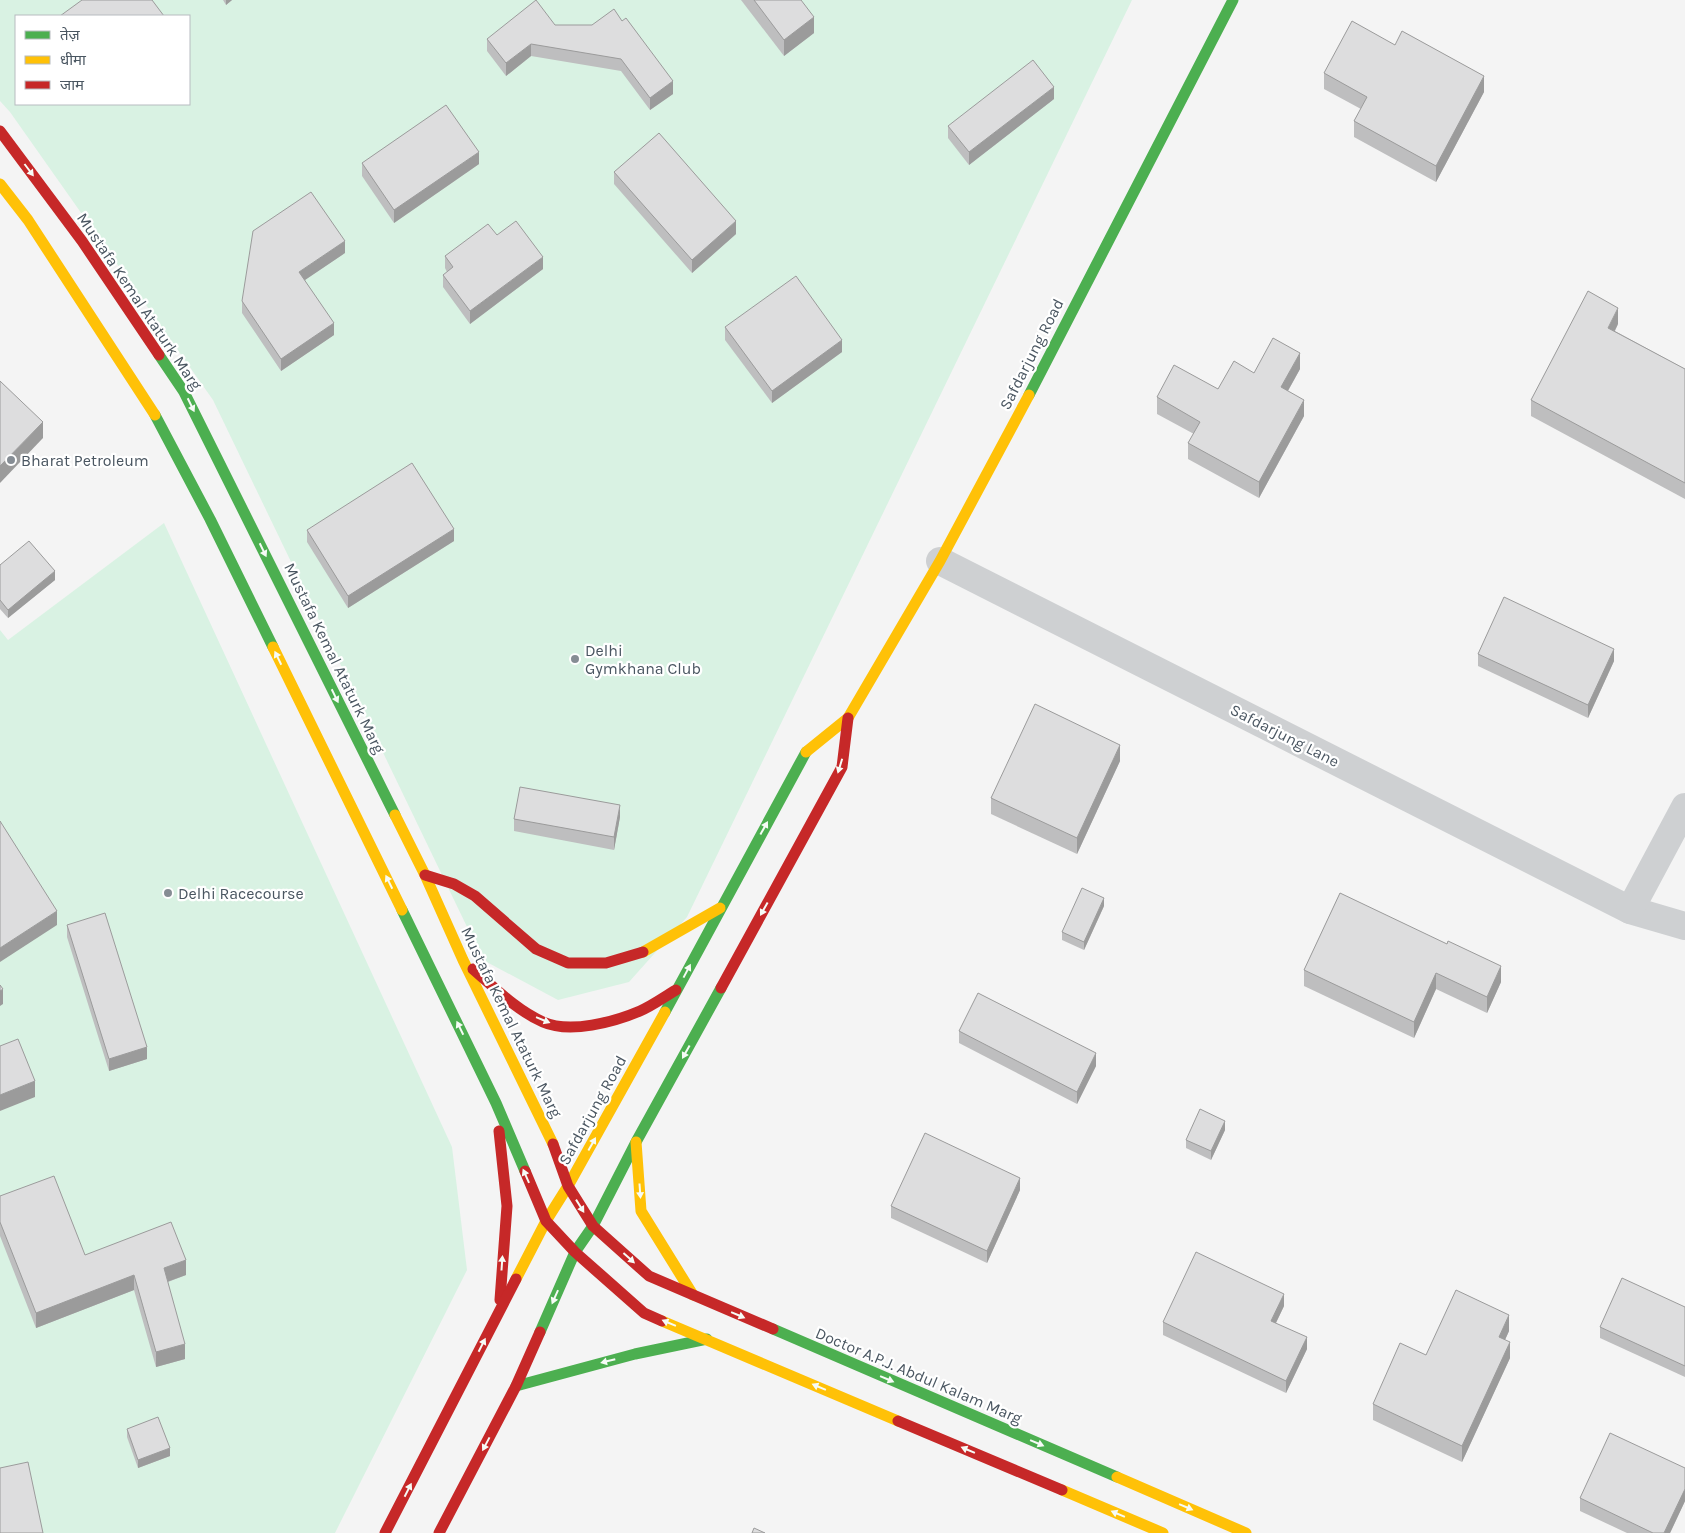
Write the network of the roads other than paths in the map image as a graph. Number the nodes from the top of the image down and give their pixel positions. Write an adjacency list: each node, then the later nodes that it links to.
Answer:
1 (1233, 0): 4 (main road, Safdarjung Road)
2 (0, 131): 7 (main road, Mustafa Kemal Ataturk Marg, one-way to 7)
3 (0, 184): 13 (main road, one-way to 3)
4 (940, 561): 5 (main road, Safdarjung Road); 9 (street, Safdarjung Lane)
5 (848, 718): 8 (main road, Safdarjung Road, one-way to 5); 14 (main road, Safdarjung Road, one-way to 14)
6 (1685, 807): 9 (street)
7 (425, 875): 8 (main road); 11 (main road, Mustafa Kemal Ataturk Marg)
8 (720, 908): 12 (main road, Safdarjung Road, one-way to 8)
9 (1630, 910): 10 (street, Safdarjung Lane)
10 (1685, 926)
11 (463, 960): 12 (main road, one-way to 12); 15 (main road, Mustafa Kemal Ataturk Marg)
12 (678, 989): 15 (main road, Safdarjung Road, one-way to 12)
13 (496, 1102): 16 (main road, one-way to 13); 20 (main road, one-way to 13)
14 (636, 1142): 17 (main road, Safdarjung Road); 19 (main road, one-way to 19)
15 (568, 1186): 16 (main road, Safdarjung Road); 17 (main road, Mustafa Kemal Ataturk Marg, one-way to 17)
16 (546, 1221): 18 (main road); 20 (main road, Safdarjung Road)
17 (593, 1226): 18 (main road, Safdarjung Road); 19 (main road, Doctor A.P.J. Abdul Kalam Marg, one-way to 19)
18 (575, 1252): 21 (main road, one-way to 18); 22 (main road, Safdarjung Road, one-way to 22)
19 (694, 1295): 26 (main road, Doctor A.P.J. Abdul Kalam Marg, one-way to 26)
20 (499, 1311): 23 (main road, Safdarjung Road, one-way to 20)
21 (707, 1339): 22 (main road, one-way to 22); 25 (main road, one-way to 21)
22 (516, 1386): 24 (main road, Safdarjung Road, one-way to 24)
23 (385, 1533)
24 (439, 1533)
25 (1163, 1533)
26 (1246, 1533)

